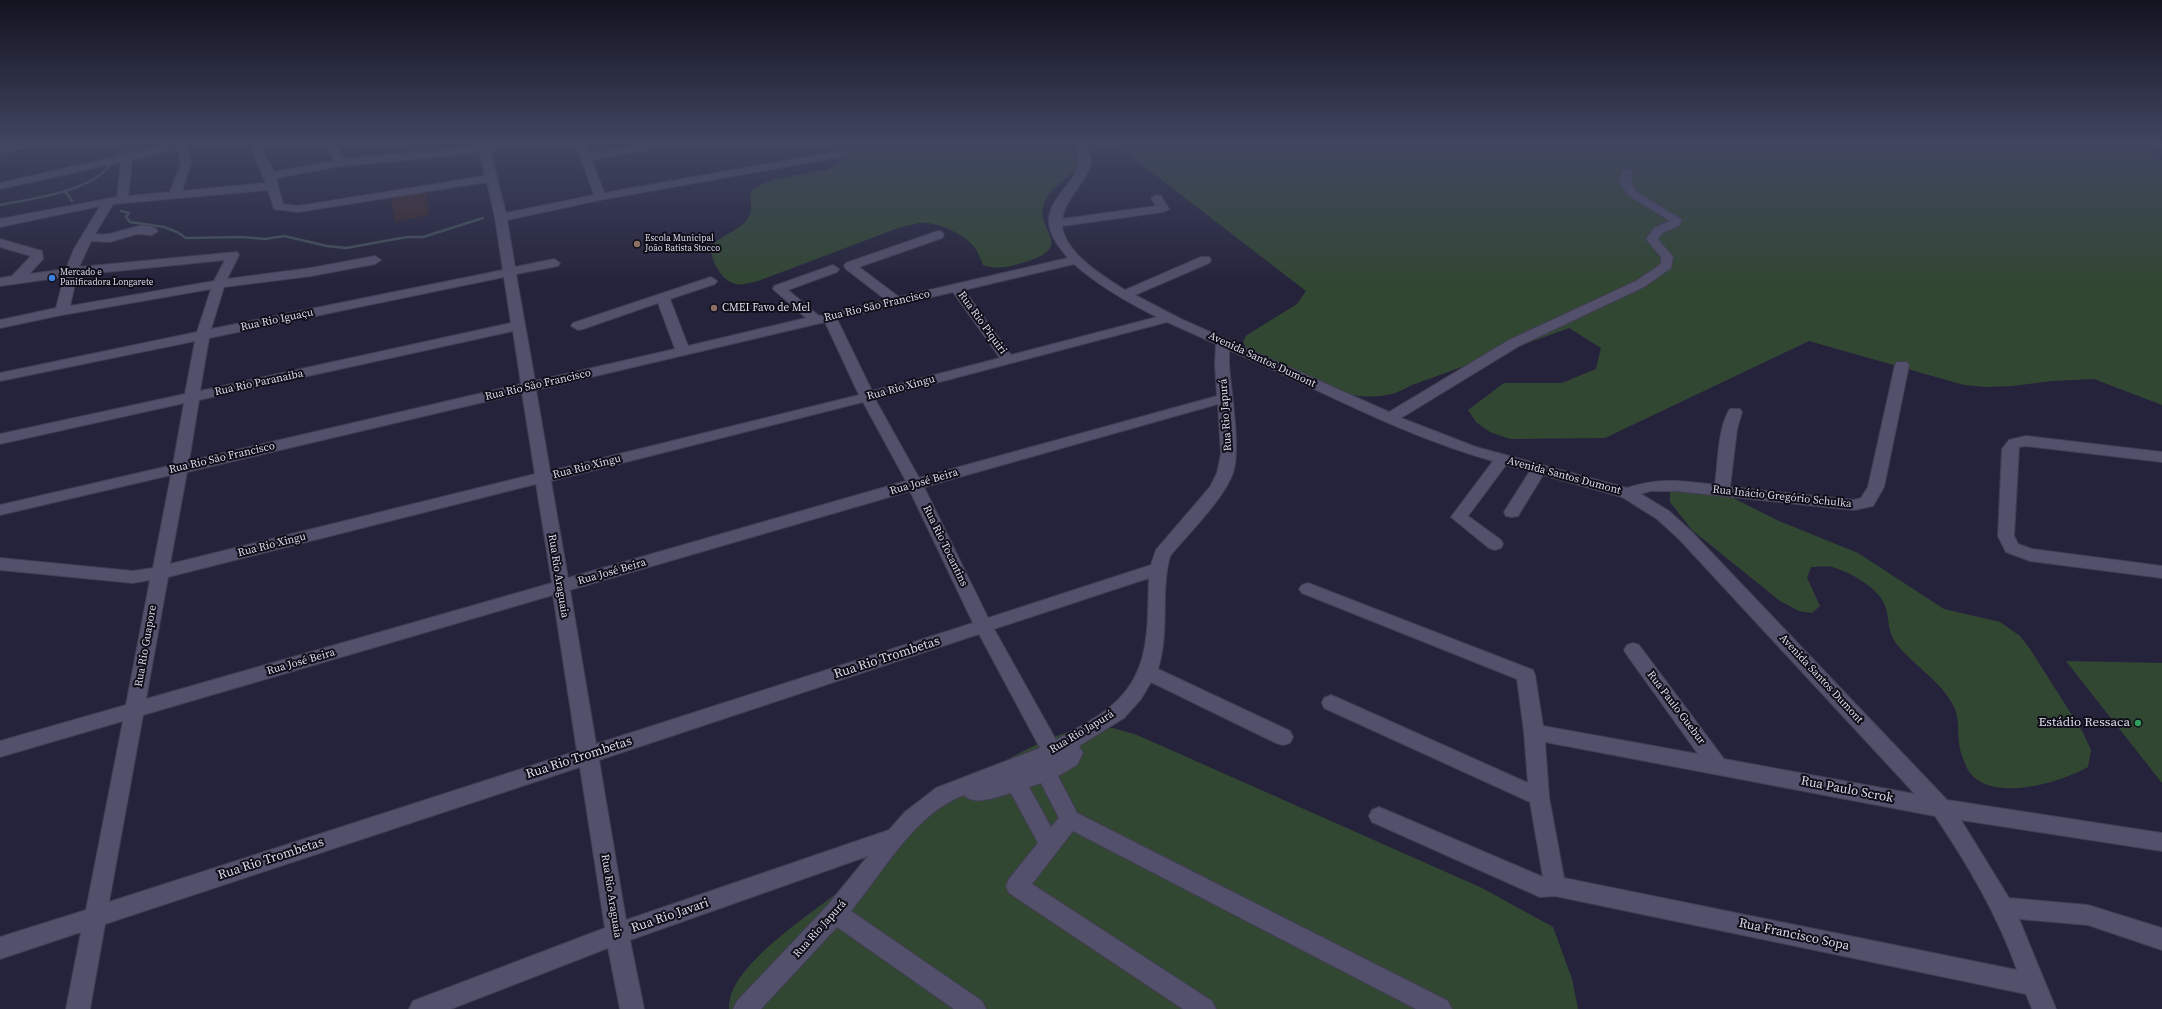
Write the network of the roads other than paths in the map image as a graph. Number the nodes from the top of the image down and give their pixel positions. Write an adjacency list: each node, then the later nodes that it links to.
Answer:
1 (123, 191): 14 (street)
2 (176, 191): 11 (street)
3 (202, 191): 11 (street)
4 (274, 191): 5 (street)
5 (413, 191)
6 (495, 191): 16 (street, Rua Rio Araguaia)
7 (598, 191): 12 (street)
8 (633, 191): 12 (street)
9 (1068, 191): 18 (street)
10 (1630, 191): 55 (street)
11 (175, 195): 14 (street)
12 (600, 197): 16 (street)
13 (1157, 198): 18 (street)
14 (122, 199): 15 (street)
15 (109, 201): 17 (street); 21 (street)
16 (501, 218): 29 (street, Rua Rio Araguaia)
17 (0, 223)
18 (1055, 223): 24 (street, Avenida Santos Dumont)
19 (152, 231): 21 (street)
20 (938, 235): 37 (street)
21 (87, 237): 28 (street)
22 (0, 243): 30 (street)
23 (376, 260): 33 (street)
24 (1075, 260): 34 (street, Rua Rio São Francisco); 35 (street, Avenida Santos Dumont)
25 (1205, 260): 35 (street)
26 (554, 263): 29 (street, Rua Rio Iguaçu)
27 (833, 269): 39 (street)
28 (71, 272): 30 (street); 33 (street, Rua Rio Guapore); 38 (street)
29 (510, 272): 42 (street, Rua Rio Araguaia); 44 (street, Rua Rio Iguaçu)
30 (17, 279): 32 (street)
31 (711, 281): 36 (street)
32 (0, 282)
33 (218, 284): 38 (street); 44 (street, Rua Rio Guapore)
34 (956, 287): 37 (street, Rua Rio São Francisco); 47 (street, Rua Rio Piquiri)
35 (1125, 295): 40 (street, Avenida Santos Dumont)
36 (663, 298): 43 (street); 46 (street)
37 (896, 301): 39 (street, Rua Rio São Francisco)
38 (62, 311): 41 (street)
39 (822, 318): 46 (street, Rua Rio São Francisco); 52 (street, Rua Rio Tocantins)
40 (1168, 318): 45 (street, Avenida Santos Dumont); 47 (street, Rua Rio Xingu)
41 (0, 324)
42 (518, 326): 50 (street, Rua Rio Araguaia); 51 (street, Rua Rio Paranaiba)
43 (578, 326)
44 (204, 335): 49 (street, Rua Rio Iguaçu); 51 (street, Rua Rio Guapore)
45 (1223, 342): 53 (street, Rua Rio Japurá); 55 (street, Avenida Santos Dumont)
46 (683, 351): 50 (street, Rua Rio São Francisco)
47 (1008, 360): 52 (street, Rua Rio Xingu)
48 (1902, 365): 63 (street, Rua Inácio Gregório Schulka)
49 (0, 376)
50 (528, 387): 59 (street, Rua Rio São Francisco); 61 (street, Rua Rio Araguaia)
51 (193, 397): 56 (street, Rua Rio Paranaiba); 59 (street, Rua Rio Guapore)
52 (867, 397): 61 (street, Rua Rio Xingu); 62 (street, Rua Rio Tocantins)
53 (1226, 398): 62 (street, Rua José Beira); 69 (street, Rua Rio Japurá)
54 (1735, 412): 63 (street)
55 (1389, 418): 58 (street, Avenida Santos Dumont)
56 (0, 439)
57 (2162, 457): 70 (street)
58 (1502, 459): 60 (street, Avenida Santos Dumont); 67 (street)
59 (180, 468): 65 (street, Rua Rio São Francisco); 71 (street, Rua Rio Guapore)
60 (1540, 468): 64 (street, Avenida Santos Dumont); 66 (street)
61 (543, 478): 71 (street, Rua Rio Xingu); 72 (street, Rua Rio Araguaia)
62 (915, 484): 72 (street, Rua José Beira); 74 (street, Rua Rio Tocantins)
63 (1722, 490): 64 (street, Rua Inácio Gregório Schulka)
64 (1628, 493): 89 (street, Avenida Santos Dumont)
65 (0, 510)
66 (1512, 512)
67 (1495, 544)
68 (0, 564): 71 (street, Rua Rio Xingu)
69 (1158, 569): 74 (street, Rua Rio Trombetas); 76 (street, Rua Rio Japurá)
70 (2162, 572)
71 (159, 573): 78 (street, Rua Rio Guapore)
72 (560, 587): 78 (street, Rua José Beira); 83 (street, Rua Rio Araguaia)
73 (1308, 589): 79 (street)
74 (984, 627): 81 (street, Rua Rio Tocantins); 83 (street, Rua Rio Trombetas)
75 (1633, 650): 84 (street, Rua Paulo Guebur)
76 (1148, 672): 80 (street); 81 (street, Rua Rio Japurá)
77 (1331, 702): 88 (street)
78 (134, 711): 82 (street, Rua José Beira); 98 (street, Rua Rio Guapore)
79 (1534, 732): 84 (street, Rua Paulo Scrok); 88 (street)
80 (1284, 737)
81 (1059, 747): 85 (street, Rua Rio Tocantins); 87 (street, Rua Rio Japurá)
82 (0, 749)
83 (588, 754): 98 (street, Rua Rio Trombetas); 99 (street, Rua Rio Araguaia)
84 (1718, 766): 89 (street, Rua Paulo Scrok)
85 (1046, 773): 86 (street); 91 (street)
86 (1016, 783): 87 (street); 94 (street)
87 (969, 786): 92 (street, Rua Rio Japurá)
88 (1539, 797): 95 (street)
89 (1941, 808): 93 (street, Rua Paulo Scrok); 96 (street, Avenida Santos Dumont)
90 (1379, 816): 95 (street, Rua Francisco Sopa)
91 (1070, 819): 94 (street); 109 (street)
92 (898, 836): 97 (street, Rua Rio Japurá); 99 (street, Rua Rio Javari)
93 (2162, 842)
94 (1050, 844): 108 (street)
95 (1555, 886): 102 (street, Rua Francisco Sopa)
96 (2001, 907): 100 (street); 102 (street, Avenida Santos Dumont)
97 (835, 913): 106 (street, Rua Rio Japurá); 107 (street)
98 (95, 917): 101 (street, Rua Rio Trombetas); 103 (street, Rua Rio Guapore)
99 (617, 934): 104 (street, Rua Rio Javari); 105 (street, Rua Rio Araguaia)
100 (2162, 939)
101 (0, 948)
102 (2033, 984): 110 (street, Avenida Santos Dumont)
103 (78, 1009)
104 (421, 1009)
105 (632, 1009)
106 (745, 1009)
107 (974, 1009)
108 (1204, 1009)
109 (1440, 1009)
110 (2044, 1009)

